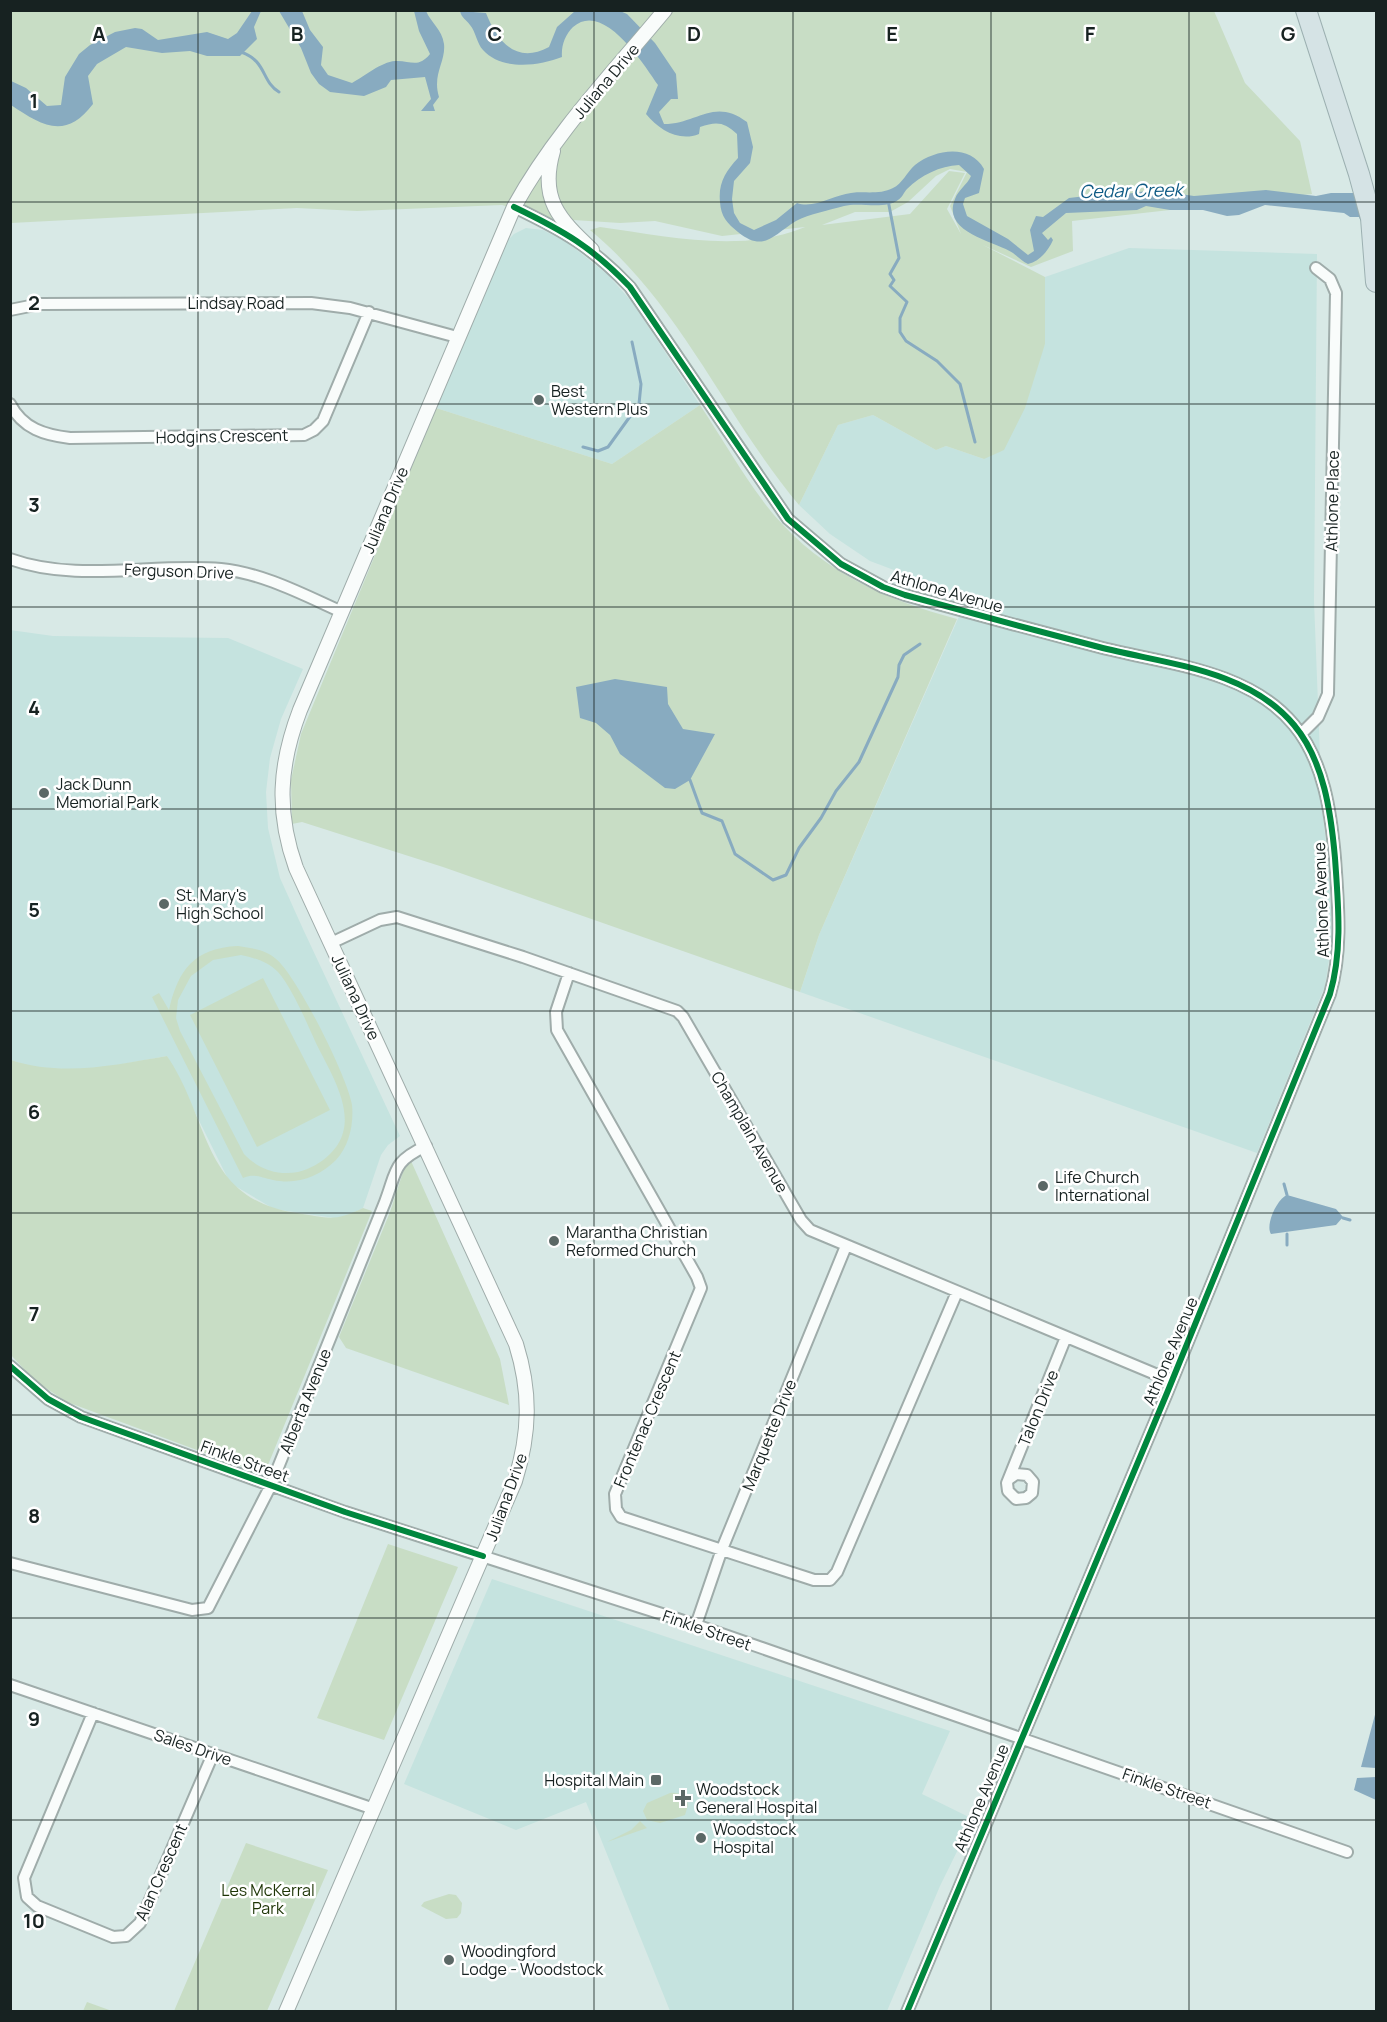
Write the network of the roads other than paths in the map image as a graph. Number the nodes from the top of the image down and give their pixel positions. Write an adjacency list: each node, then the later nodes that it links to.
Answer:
1 (665, 10): 3 (street, Juliana Drive)
2 (1306, 10): 7 (highway)
3 (565, 130): 4 (street, Juliana Drive); 5 (street)
4 (514, 207): 5 (street, Athlone Avenue); 10 (street, Juliana Drive)
5 (592, 250): 14 (street, Athlone Avenue)
6 (1316, 268): 14 (street, Athlone Place)
7 (1377, 282)
8 (10, 310): 9 (street, Lindsay Road)
9 (369, 312): 10 (street, Lindsay Road); 11 (street, Hodgins Crescent)
10 (457, 337): 13 (street, Juliana Drive)
11 (10, 404)
12 (10, 560): 13 (street, Ferguson Drive)
13 (342, 612): 15 (street, Juliana Drive)
14 (1301, 734): 22 (street, Athlone Avenue)
15 (331, 943): 16 (street, Champlain Avenue); 17 (street, Juliana Drive)
16 (569, 973): 18 (street, Champlain Avenue); 25 (street, Frontenac Crescent)
17 (426, 1146): 24 (street, Alberta Avenue); 26 (street, Juliana Drive)
18 (846, 1246): 19 (street, Champlain Avenue); 25 (street, Marquette Drive)
19 (957, 1292): 20 (street, Champlain Avenue); 25 (street, Frontenac Crescent)
20 (1066, 1337): 22 (street, Champlain Avenue); 23 (street, Talon Drive)
21 (10, 1366): 24 (street, Finkle Street)
22 (1172, 1381): 31 (street, Athlone Avenue)
23 (1009, 1479)
24 (271, 1485): 26 (street, Finkle Street); 27 (street, Alberta Avenue)
25 (722, 1549): 28 (street, Marquette Drive)
26 (483, 1556): 28 (street, Finkle Street); 33 (street, Juliana Drive)
27 (10, 1563)
28 (696, 1625): 31 (street, Finkle Street)
29 (10, 1685): 30 (street, Sales Drive)
30 (93, 1713): 32 (street, Sales Drive); 32 (street, Alan Crescent)
31 (1022, 1737): 34 (street, Finkle Street); 36 (street, Athlone Avenue)
32 (213, 1754): 33 (street, Sales Drive)
33 (374, 1809): 35 (street, Juliana Drive)
34 (1347, 1852)
35 (286, 2012)
36 (907, 2012)

